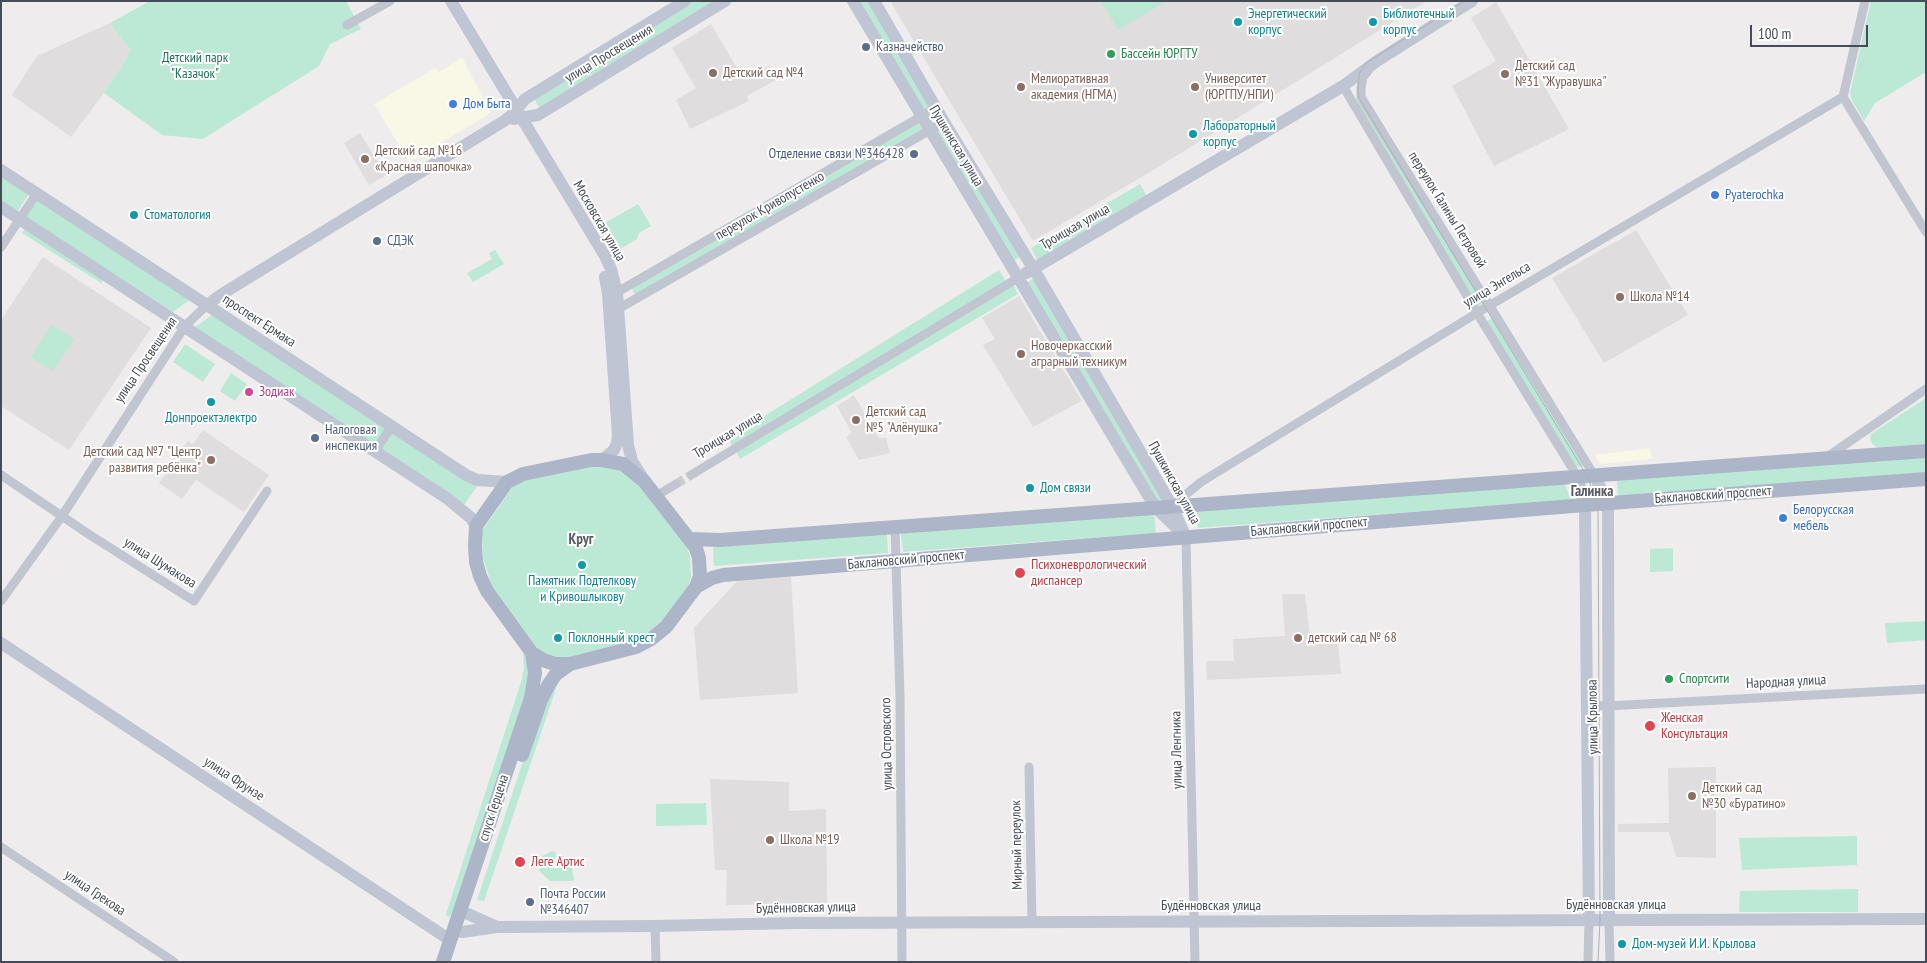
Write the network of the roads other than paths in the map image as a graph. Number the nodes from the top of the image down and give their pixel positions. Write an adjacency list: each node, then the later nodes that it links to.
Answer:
1 (390, 1): 10 (street)
2 (443, 1): 15 (street, Московская улица)
3 (450, 1): 15 (street, Московская улица)
4 (685, 1): 15 (street, улица Просвещения)
5 (725, 1): 15 (street, улица Просвещения)
6 (853, 1): 16 (street, Пушкинская улица)
7 (874, 1): 14 (street, Пушкинская улица)
8 (1472, 1): 11 (street, Троицкая улица)
9 (1865, 1): 13 (street)
10 (347, 24)
11 (1377, 60): 12 (street, Троицкая улица); 29 (street, переулок Галины Петровой)
12 (1343, 86): 25 (street, Троицкая улица); 31 (street, переулок Галины Петровой)
13 (1843, 97): 23 (street); 29 (street, улица Энгельса)
14 (936, 108): 16 (street, переулок Кривопустенко); 17 (street, Пушкинская улица)
15 (513, 116): 27 (street, Московская улица); 28 (street, улица Просвещения)
16 (921, 117): 18 (street, Пушкинская улица); 27 (street, переулок Кривопустенко)
17 (944, 122): 18 (street, переулок Кривопустенко); 25 (street, Пушкинская улица)
18 (929, 131): 26 (street, Пушкинская улица); 30 (street, переулок Кривопустенко)
19 (1, 170): 20 (street, проспект Ермака)
20 (37, 194): 22 (street); 28 (street, проспект Ермака)
21 (1, 207): 22 (street)
22 (19, 218): 24 (street); 32 (street)
23 (1926, 232)
24 (1, 247)
25 (1033, 269): 26 (street, Троицкая улица); 51 (street, Пушкинская улица)
26 (1018, 278): 40 (street, Троицкая улица); 52 (street, Пушкинская улица)
27 (612, 294): 30 (street, Московская улица)
28 (207, 305): 32 (street, улица Просвещения); 34 (street, проспект Ермака)
29 (1490, 306): 31 (street, улица Энгельса); 41 (street, переулок Галины Петровой)
30 (614, 310): 38 (street, Московская улица); 44 (street, Московская улица)
31 (1477, 313): 42 (street, переулок Галины Петровой); 51 (street, улица Энгельса)
32 (185, 326): 35 (street); 53 (street, улица Просвещения)
33 (1926, 389): 37 (street)
34 (392, 426): 35 (street); 45 (street, проспект Ермака)
35 (375, 451): 54 (street)
36 (1926, 451): 37 (main road, Баклановский проспект)
37 (1826, 458): 41 (main road, Баклановский проспект)
38 (602, 460): 44 (main road); 45 (main road)
39 (1, 475): 53 (street, улица Шумакова)
40 (691, 475)
41 (1594, 475): 42 (main road, Баклановский проспект); 49 (street, улица Крылова)
42 (1577, 476): 50 (street, улица Крылова); 51 (main road, Баклановский проспект)
43 (1926, 479): 49 (main road, Баклановский проспект)
44 (644, 481): 48 (main road)
45 (507, 482): 54 (main road)
46 (676, 484): 48 (street)
47 (267, 492): 53 (street, улица Шумакова)
48 (656, 496): 57 (main road)
49 (1608, 503): 50 (main road, Баклановский проспект); 66 (street, улица Крылова)
50 (1585, 504): 56 (main road, Баклановский проспект); 65 (street, улица Крылова)
51 (1172, 506): 52 (main road, Баклановский проспект); 56 (street, Пушкинская улица)
52 (1155, 508): 55 (main road, Баклановский проспект); 56 (street, Пушкинская улица)
53 (62, 516): 60 (street, улица Просвещения)
54 (476, 526): 62 (main road)
55 (895, 527): 57 (main road, Баклановский проспект); 58 (street, улица Островского)
56 (1186, 537): 58 (main road, Баклановский проспект); 75 (street, улица Ленгника)
57 (689, 539): 59 (main road)
58 (897, 561): 59 (main road, Баклановский проспект); 73 (street, улица Островского)
59 (696, 587): 63 (main road)
60 (1, 601)
61 (1, 643): 79 (street, улица Фрунзе)
62 (532, 653): 63 (main road); 79 (main road, спуск Герцена)
63 (570, 664): 69 (main road, спуск Герцена)
64 (1926, 689): 66 (street, Народная улица)
65 (1587, 705): 66 (street, Народная улица); 71 (street, улица Крылова)
66 (1607, 706): 72 (street, улица Крылова)
67 (1029, 767): 74 (street, Мирный переулок)
68 (1, 847): 80 (street, улица Грекова)
69 (468, 914): 77 (street, Будённовская улица); 78 (main road, спуск Герцена)
70 (1926, 919): 72 (street, Будённовская улица)
71 (1589, 920): 72 (street, Будённовская улица); 75 (street, Будённовская улица); 86 (street, улица Крылова)
72 (1609, 921): 87 (street, улица Крылова)
73 (903, 922): 74 (street, Будённовская улица); 76 (street, Будённовская улица); 84 (street, улица Островского)
74 (1032, 922): 75 (street, Будённовская улица)
75 (1194, 922): 85 (street, улица Ленгника)
76 (655, 926): 77 (street, Будённовская улица); 83 (street)
77 (497, 927): 78 (street, Будённовская улица)
78 (462, 932): 82 (main road, спуск Герцена)
79 (450, 940): 81 (main road, спуск Герцена)
80 (174, 962)
81 (443, 962)
82 (452, 962)
83 (656, 962)
84 (902, 962)
85 (1195, 962)
86 (1588, 962)
87 (1610, 962)

